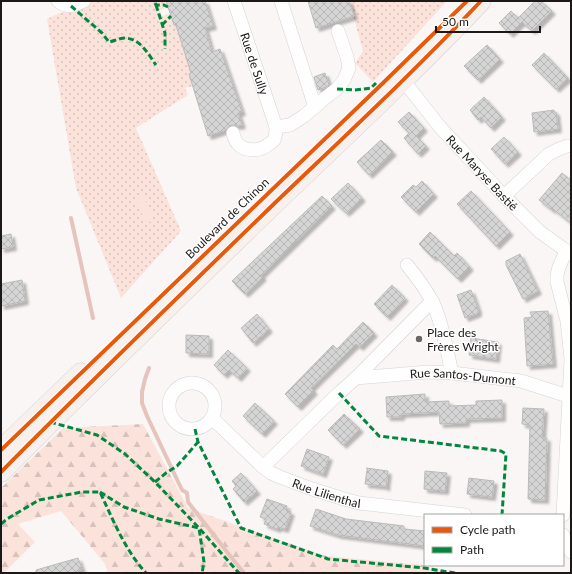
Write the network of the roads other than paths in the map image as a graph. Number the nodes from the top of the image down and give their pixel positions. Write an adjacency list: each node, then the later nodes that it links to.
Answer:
1 (58, 1): 2 (street)
2 (84, 1)
3 (234, 1): 10 (street, Rue de Sully)
4 (281, 1): 9 (street)
5 (467, 1): 22 (main road, Boulevard de Chinon)
6 (481, 1): 8 (main road, Boulevard de Chinon)
7 (338, 31): 9 (street)
8 (403, 80): 13 (street, Rue Maryse Bastié); 24 (main road, Boulevard de Chinon)
9 (315, 107): 10 (street)
10 (276, 127): 11 (street)
11 (232, 133)
12 (571, 146): 13 (street)
13 (504, 196): 14 (street, Rue Maryse Bastié)
14 (568, 253): 19 (street)
15 (407, 265): 16 (street)
16 (432, 301): 17 (street); 18 (street)
17 (452, 373): 18 (street, Rue Santos-Dumont); 19 (street, Rue Santos-Dumont)
18 (356, 378): 23 (street)
19 (568, 396): 20 (street)
20 (569, 411): 26 (street)
21 (212, 418): 23 (street, Rue Lilienthal)
22 (1, 450)
23 (263, 467): 25 (street, Rue Lilienthal)
24 (1, 472)
25 (456, 514)
26 (563, 514)
27 (564, 538): 28 (street)
28 (571, 552)

